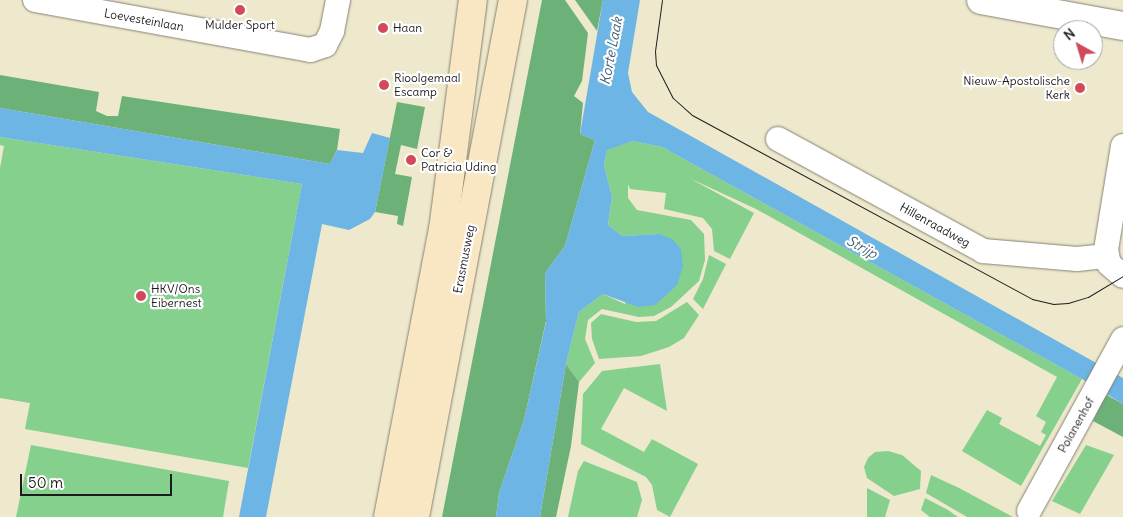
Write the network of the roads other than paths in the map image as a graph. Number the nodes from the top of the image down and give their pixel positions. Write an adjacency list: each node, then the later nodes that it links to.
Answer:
1 (35, 0): 2 (street, Loevesteinlaan)
2 (338, 0)
3 (473, 0): 13 (main road)
4 (513, 0): 14 (main road, Erasmusweg)
5 (981, 0): 6 (street)
6 (1123, 26)
7 (778, 139): 9 (street, Hillenraadweg)
8 (1123, 146): 9 (street)
9 (1107, 256): 10 (street)
10 (1123, 276)
11 (1123, 339): 12 (street, Polanenhof)
12 (1029, 511)
13 (388, 517)
14 (415, 517)

